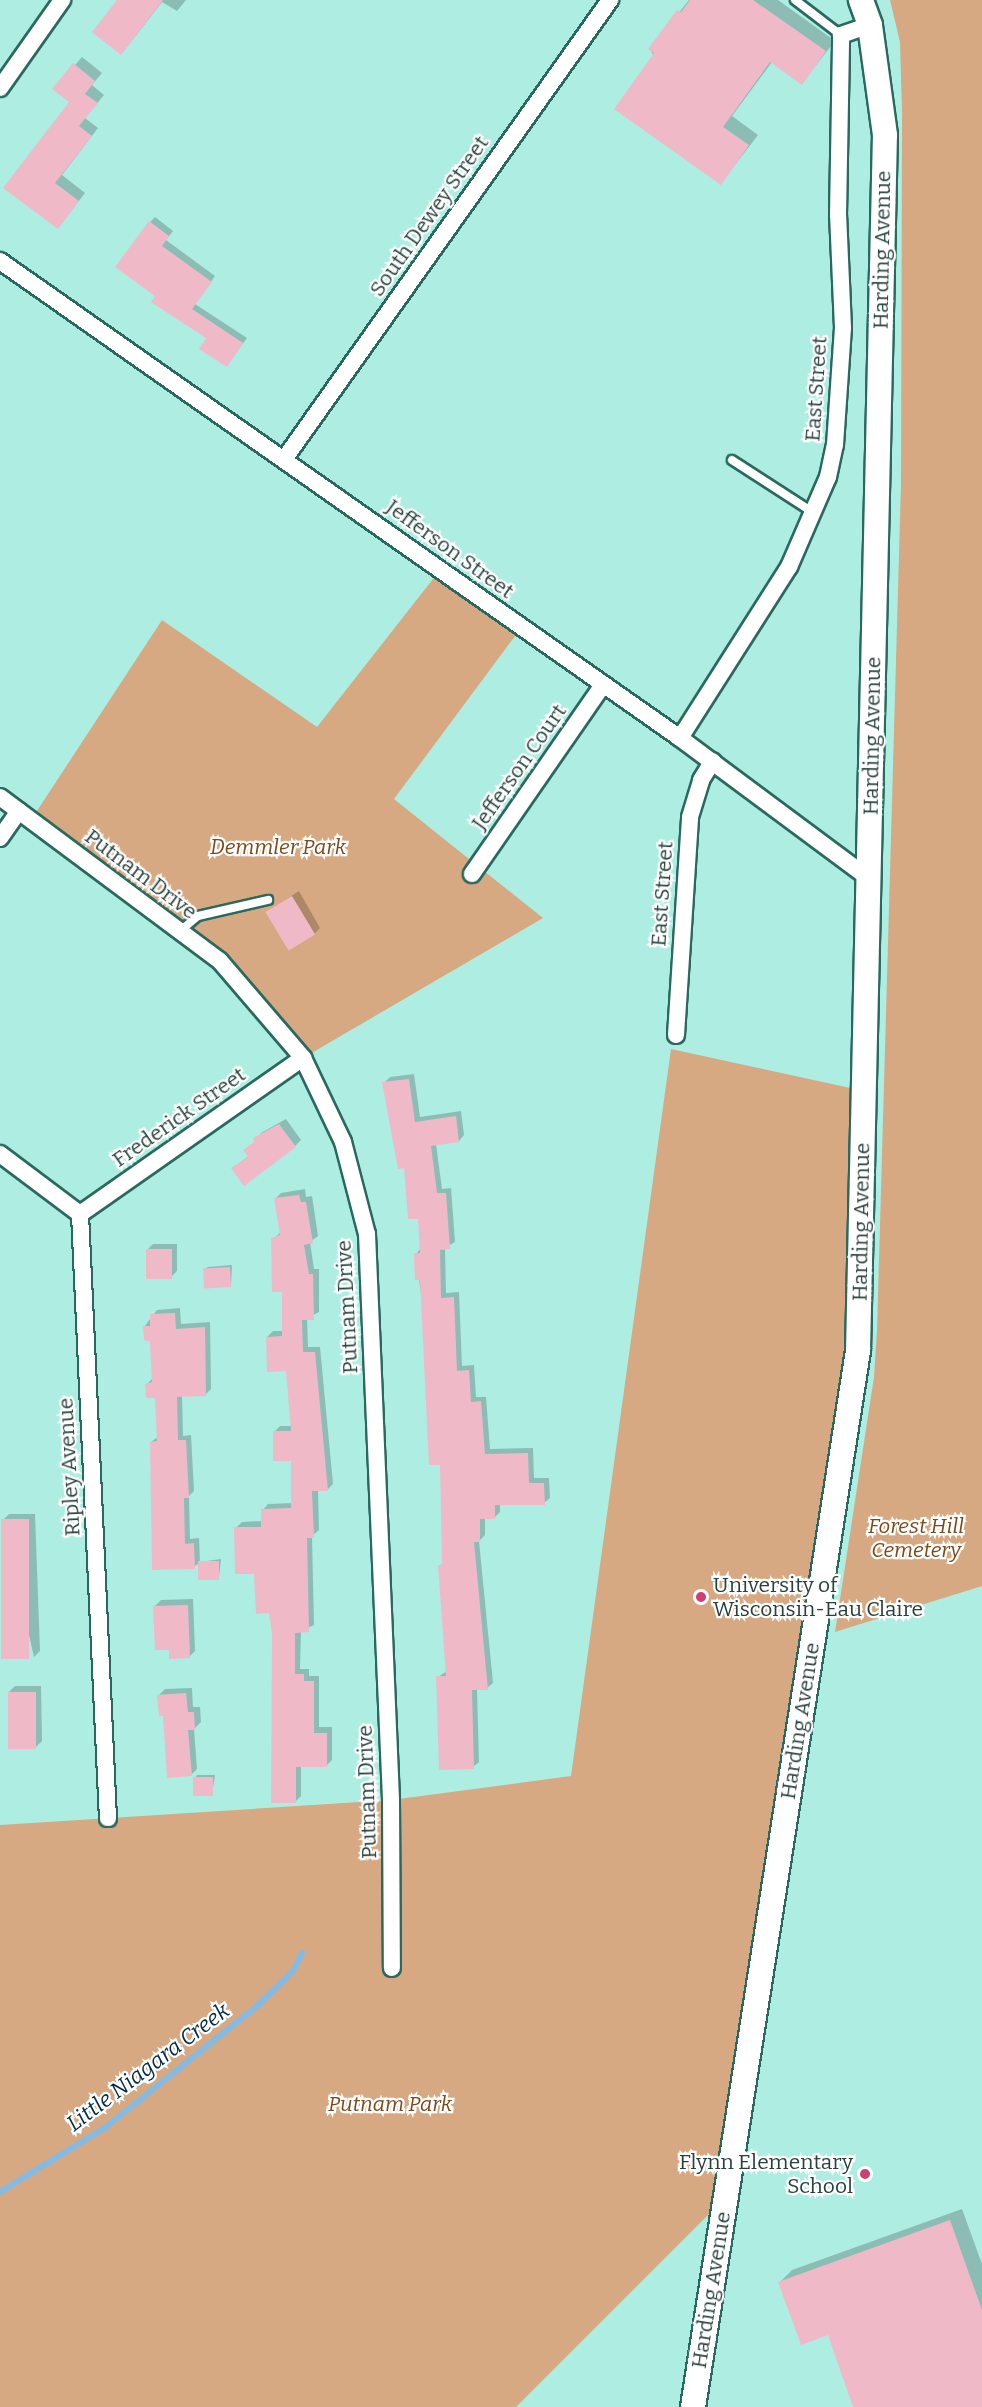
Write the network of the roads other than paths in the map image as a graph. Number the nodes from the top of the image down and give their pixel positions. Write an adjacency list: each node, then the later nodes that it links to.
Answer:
1 (62, 0): 7 (street)
2 (610, 0): 9 (street, South Dewey Street)
3 (795, 0): 6 (lane)
4 (861, 0): 5 (main road, Harding Avenue)
5 (870, 25): 6 (street); 19 (main road, Harding Avenue)
6 (841, 35): 11 (street, East Street)
7 (0, 88)
8 (0, 261): 9 (street, Jefferson Street)
9 (285, 458): 12 (street, Jefferson Street)
10 (732, 460): 11 (lane)
11 (814, 513): 13 (street, East Street)
12 (602, 686): 13 (street, Jefferson Street); 18 (street, Jefferson Court)
13 (680, 738): 14 (street, Jefferson Street)
14 (713, 761): 19 (street, Jefferson Street); 22 (street, East Street)
15 (0, 797): 16 (street, Putnam Drive)
16 (18, 811): 17 (street); 21 (street, Putnam Drive)
17 (0, 838)
18 (472, 874)
19 (870, 879): 28 (main road, Harding Avenue)
20 (268, 900): 21 (lane)
21 (180, 932): 23 (street, Putnam Drive)
22 (676, 1035)
23 (303, 1058): 25 (street, Frederick Street); 27 (street, Putnam Drive)
24 (0, 1154): 25 (street)
25 (80, 1214): 26 (street, Ripley Avenue)
26 (108, 1818)
27 (392, 1968)
28 (693, 2407)

